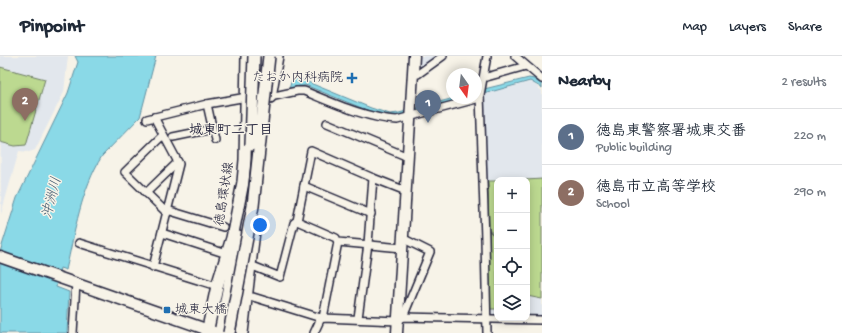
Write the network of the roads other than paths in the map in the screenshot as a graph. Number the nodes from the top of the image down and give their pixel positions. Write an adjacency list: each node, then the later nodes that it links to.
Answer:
1 (247, 56): 14 (main road, 徳島環状線)
2 (254, 56): 53 (main road, bridge)
3 (269, 56): 40 (main road, bridge)
4 (277, 56): 15 (main road)
5 (414, 56): 10 (street)
6 (443, 56): 10 (street)
7 (487, 56): 11 (street)
8 (515, 56): 9 (street)
9 (526, 66): 11 (street); 12 (street)
10 (412, 75): 19 (street)
11 (483, 78): 13 (street)
12 (542, 79)
13 (482, 83)
14 (247, 97): 15 (street); 16 (street); 41 (main road, 徳島環状線)
15 (270, 97): 19 (street); 44 (main road)
16 (207, 104): 21 (street); 22 (street)
17 (446, 104): 19 (street)
18 (480, 104): 51 (street)
19 (410, 114): 25 (street)
20 (327, 124): 25 (street)
21 (212, 129): 23 (street); 24 (street)
22 (163, 135): 26 (street); 30 (street)
23 (173, 137)
24 (215, 140)
25 (408, 157): 29 (street)
26 (178, 162): 30 (street); 31 (street)
27 (373, 178): 28 (street); 29 (street); 32 (street)
28 (304, 186): 32 (street); 33 (street)
29 (406, 191): 38 (street)
30 (146, 193): 31 (street)
31 (167, 211): 34 (street); 35 (street)
32 (371, 214): 39 (street)
33 (297, 221): 36 (street); 44 (street)
34 (223, 227)
35 (162, 233): 41 (street); 43 (street)
36 (338, 242): 39 (street); 48 (street)
37 (79, 243): 43 (street)
38 (403, 243): 39 (street); 50 (street); 50 (street)
39 (368, 244): 49 (street)
40 (245, 250): 55 (main road, bridge); 56 (main road, bridge)
41 (227, 254): 46 (main road, 徳島環状線)
42 (0, 257): 45 (street)
43 (153, 267): 46 (street)
44 (250, 267): 57 (main road)
45 (72, 282): 53 (street); 54 (street)
46 (217, 286): 53 (main road, 徳島環状線)
47 (253, 296): 48 (street)
48 (322, 318): 49 (street); 58 (street)
49 (358, 318): 50 (street)
50 (401, 319): 51 (street); 59 (street)
51 (487, 319): 52 (street); 60 (street)
52 (542, 320)
53 (214, 332)
54 (73, 333)
55 (229, 333)
56 (236, 333)
57 (242, 333)
58 (314, 333)
59 (397, 333)
60 (486, 333)

